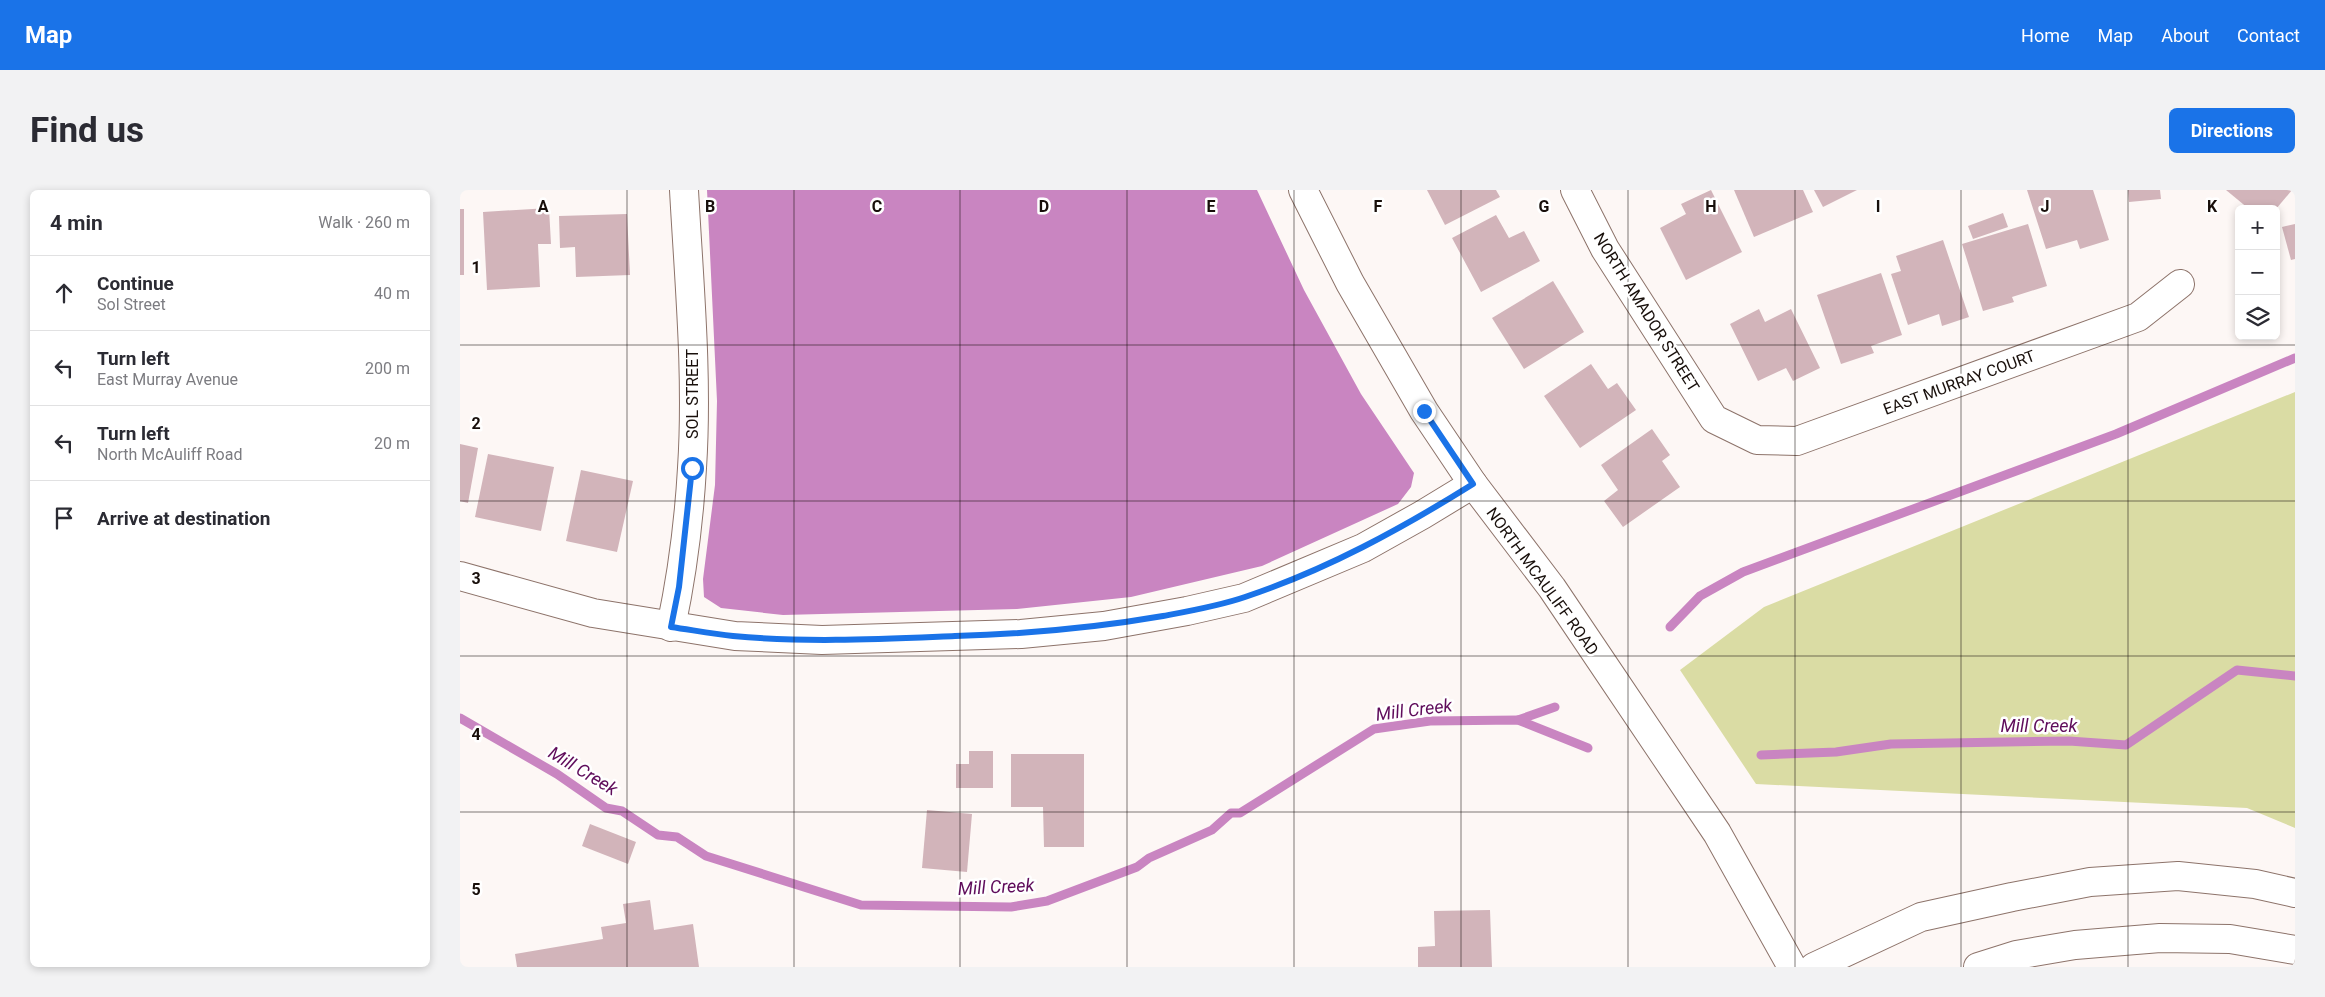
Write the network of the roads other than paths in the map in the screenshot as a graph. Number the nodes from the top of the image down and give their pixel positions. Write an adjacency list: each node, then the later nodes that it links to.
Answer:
1 (684, 190): 8 (street, SOL STREET)
2 (1303, 190): 6 (street, NORTH MCAULIFF ROAD)
3 (1575, 190): 5 (street, NORTH AMADOR STREET)
4 (2180, 284): 5 (street, EAST MURRAY COURT)
5 (1728, 427)
6 (1473, 484): 8 (street); 11 (street, NORTH MCAULIFF ROAD)
7 (460, 576): 8 (street)
8 (671, 627)
9 (2295, 892): 12 (street)
10 (2295, 950): 13 (street)
11 (1792, 967)
12 (1814, 967)
13 (1978, 967)

